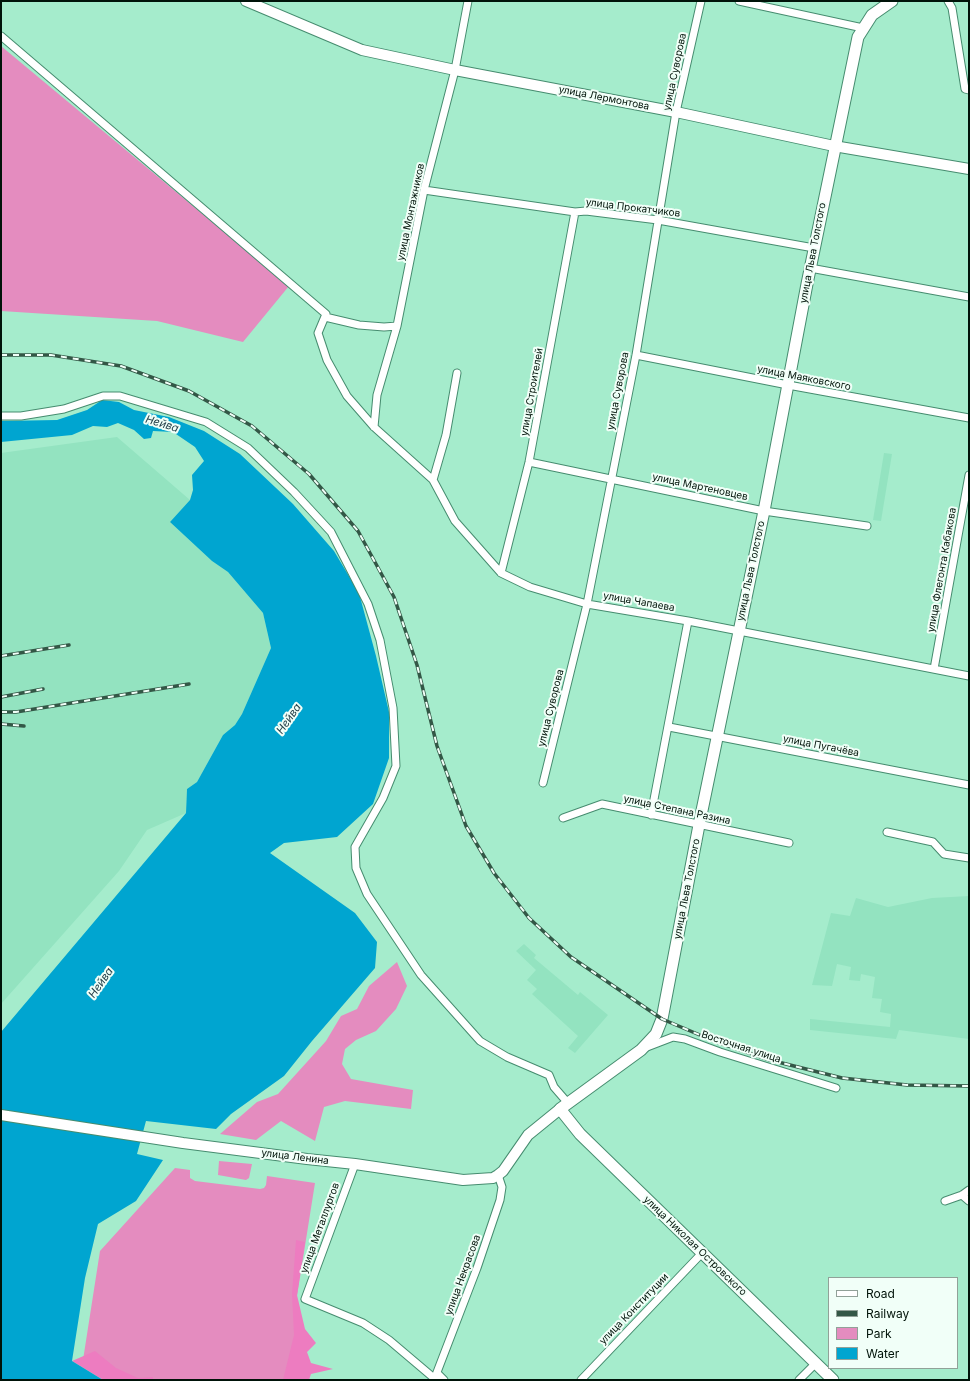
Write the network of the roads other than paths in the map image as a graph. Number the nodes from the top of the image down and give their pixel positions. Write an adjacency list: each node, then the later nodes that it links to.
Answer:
1 (246, 1): 9 (street, улица Лермонтова)
2 (468, 1): 9 (street, улица Монтажников)
3 (700, 1): 11 (street, улица Суворова)
4 (738, 1): 7 (street)
5 (892, 1): 7 (main road, улица Льва Толстого)
6 (948, 1): 10 (street)
7 (863, 28): 12 (main road, улица Льва Толстого)
8 (1, 36): 20 (street)
9 (455, 70): 11 (street, улица Лермонтова); 14 (street, улица Монтажников)
10 (969, 90)
11 (676, 112): 12 (street, улица Лермонтова); 16 (street, улица Суворова)
12 (834, 146): 13 (street, улица Лермонтова); 17 (main road, улица Льва Толстого)
13 (969, 169)
14 (424, 190): 15 (street, улица Прокатчиков); 21 (street, улица Монтажников)
15 (575, 212): 16 (street, улица Прокатчиков); 28 (street, улица Строителей)
16 (658, 220): 17 (street, улица Прокатчиков); 22 (street, улица Суворова)
17 (814, 248): 18 (main road, улица Льва Толстого)
18 (810, 268): 19 (street); 24 (main road, улица Льва Толстого)
19 (969, 297)
20 (325, 317): 21 (street); 27 (street, улица Чапаева)
21 (397, 326): 27 (street, улица Монтажников)
22 (636, 355): 24 (street, улица Маяковского); 30 (street, улица Суворова)
23 (457, 373): 31 (street)
24 (788, 385): 26 (street, улица Маяковского); 32 (main road, улица Льва Толстого)
25 (1, 416): 52 (street)
26 (969, 418)
27 (374, 426): 31 (street, улица Чапаева)
28 (529, 462): 30 (street, улица Мартеновцев); 34 (street, улица Строителей)
29 (969, 475): 38 (street, улица Флегонта Кабакова)
30 (611, 478): 32 (street, улица Мартеновцев); 35 (street, улица Суворова)
31 (433, 480): 34 (street, улица Чапаева)
32 (764, 510): 33 (street, улица Мартеновцев); 37 (main road, улица Льва Толстого)
33 (867, 526)
34 (501, 573): 35 (street, улица Чапаева)
35 (587, 604): 36 (street, улица Чапаева); 42 (street, улица Суворова)
36 (688, 621): 37 (street, улица Чапаева); 40 (street)
37 (738, 631): 38 (street, улица Чапаева); 41 (main road, улица Льва Толстого)
38 (934, 669): 39 (street, улица Чапаева)
39 (969, 676)
40 (669, 727): 41 (street, улица Пугачёва); 44 (street)
41 (718, 736): 43 (street, улица Пугачёва); 46 (main road, улица Льва Толстого)
42 (543, 783)
43 (969, 785)
44 (651, 815): 45 (street, улица Степана Разина); 46 (street, улица Степана Разина)
45 (563, 818)
46 (699, 825): 48 (street, улица Степана Разина); 50 (main road, улица Льва Толстого)
47 (887, 832): 49 (street)
48 (789, 843)
49 (969, 858)
50 (641, 1050): 51 (street, Восточная улица); 52 (main road, улица Льва Толстого)
51 (836, 1088)
52 (563, 1105): 55 (street); 60 (main road, улица Николая Островского)
53 (1, 1115): 54 (street, улица Ленина)
54 (355, 1164): 55 (street, улица Ленина); 62 (street, улица Металлургов)
55 (498, 1175): 62 (street, улица Некрасова)
56 (969, 1190): 57 (street)
57 (962, 1195): 58 (street); 59 (street)
58 (945, 1201)
59 (969, 1201)
60 (703, 1252): 61 (main road, улица Николая Островского); 64 (street, улица Конституции)
61 (816, 1364): 65 (street); 66 (main road, улица Николая Островского)
62 (435, 1378): 63 (street)
63 (444, 1380)
64 (580, 1380)
65 (799, 1380)
66 (832, 1380)

